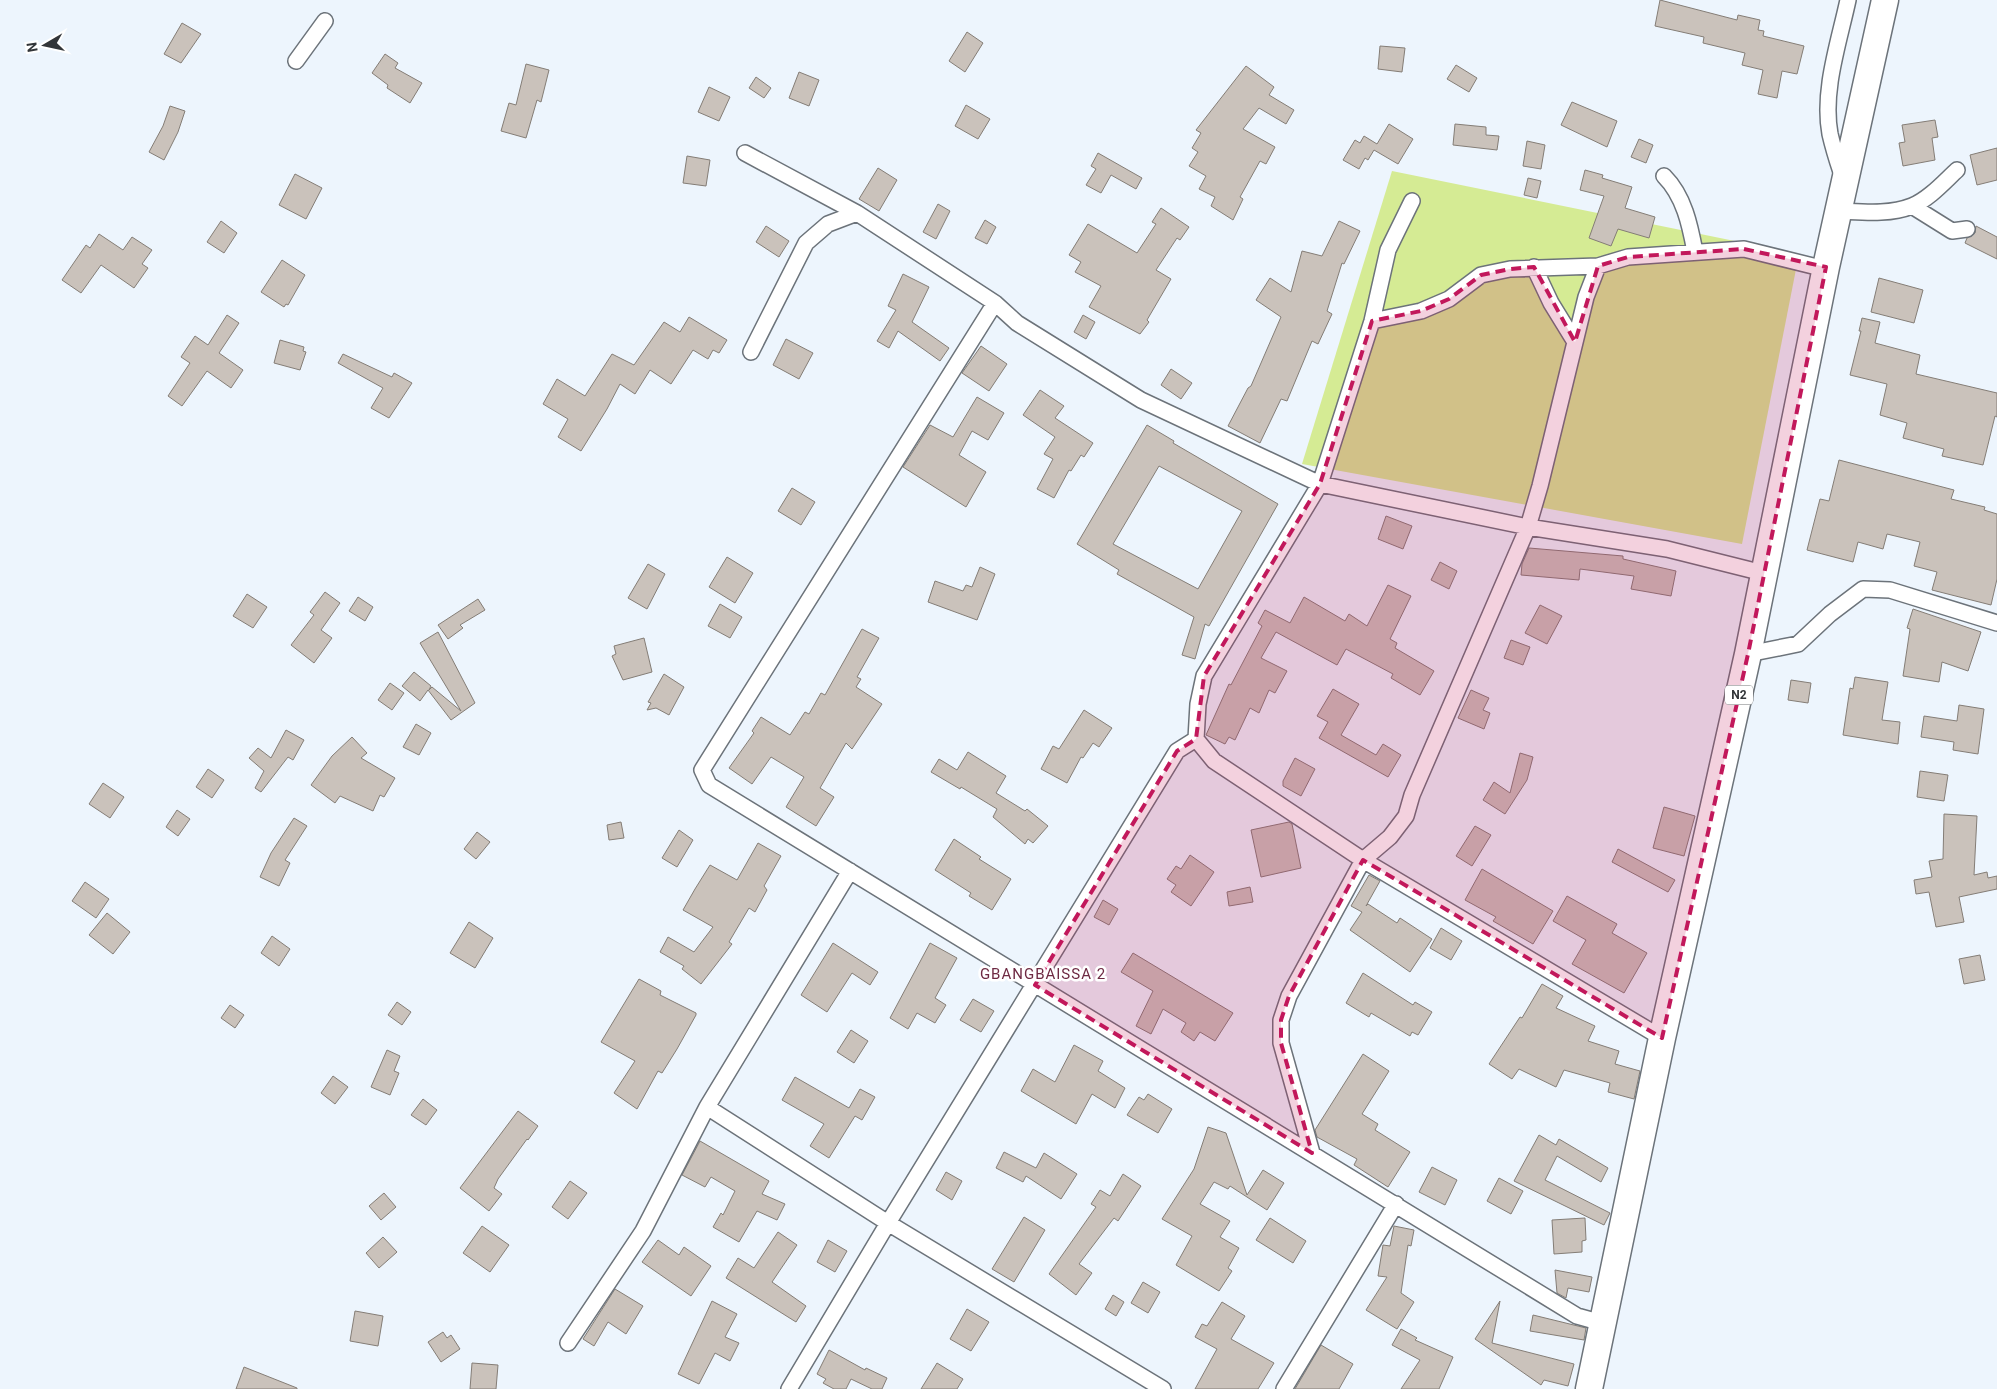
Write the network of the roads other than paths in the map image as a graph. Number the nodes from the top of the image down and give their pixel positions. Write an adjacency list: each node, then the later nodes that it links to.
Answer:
1 (1848, 0): 8 (street)
2 (1885, 0): 8 (highway, N2)
3 (325, 20): 4 (street)
4 (296, 62)
5 (745, 154): 12 (street)
6 (1957, 170): 10 (street)
7 (1664, 176): 14 (street)
8 (1847, 179): 11 (highway, N2)
9 (1412, 201): 19 (street)
10 (1912, 206): 11 (street); 13 (street)
11 (1839, 211): 17 (highway, N2)
12 (857, 213): 18 (street); 21 (street)
13 (1967, 229)
14 (1695, 252): 15 (street); 17 (street)
15 (1598, 266): 16 (street); 20 (street)
16 (1534, 267): 19 (street); 20 (street)
17 (1826, 267): 24 (highway, N2)
18 (995, 303): 22 (street); 29 (street)
19 (1372, 321): 22 (street)
20 (1574, 342): 23 (street)
21 (751, 352)
22 (1320, 484): 23 (street); 27 (street)
23 (1528, 527): 24 (street); 28 (street)
24 (1763, 573): 26 (highway, N2)
25 (1997, 623): 26 (street)
26 (1748, 654): 31 (highway, N2)
27 (1196, 739): 28 (street); 30 (street)
28 (1363, 860): 31 (street); 33 (street)
29 (850, 871): 30 (street); 32 (street)
30 (1035, 985): 33 (street); 35 (street)
31 (1662, 1038): 36 (highway, N2)
32 (707, 1107): 35 (street); 37 (street)
33 (1312, 1153): 34 (street)
34 (1396, 1204): 36 (street); 40 (street)
35 (888, 1223): 38 (street); 39 (street)
36 (1602, 1323): 41 (highway, N2)
37 (568, 1343)
38 (789, 1389)
39 (1163, 1389)
40 (1284, 1389)
41 (1589, 1389)

